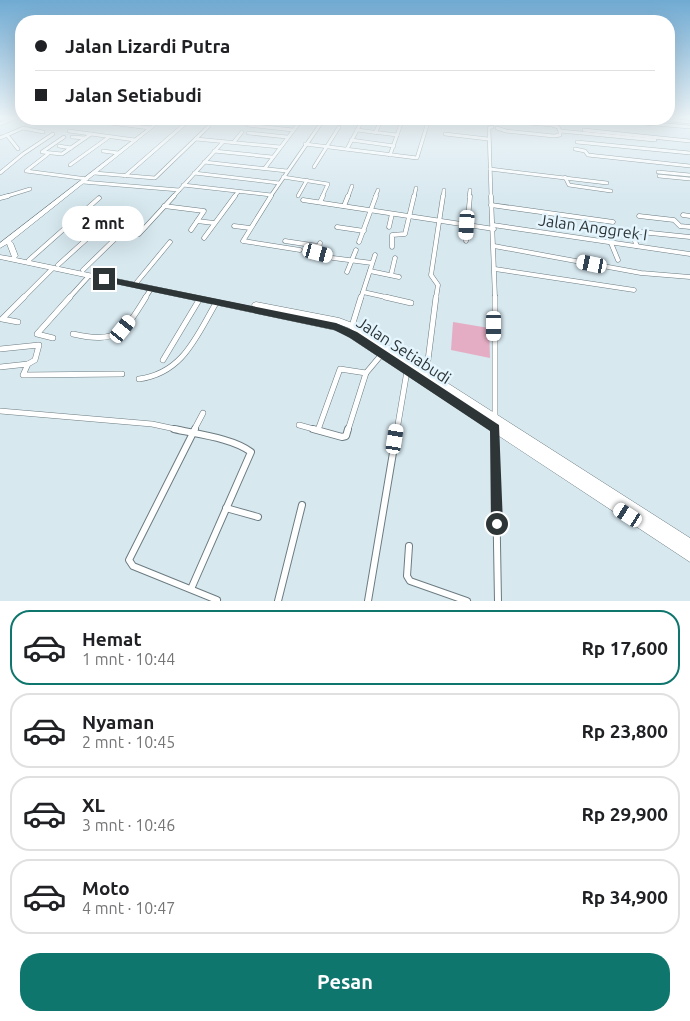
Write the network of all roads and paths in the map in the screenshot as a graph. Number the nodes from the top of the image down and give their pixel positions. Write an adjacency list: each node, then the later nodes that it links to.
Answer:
1 (16, 146): 22 (street)
2 (35, 146): 39 (street)
3 (51, 146): 21 (street)
4 (59, 146): 21 (street)
5 (74, 146): 21 (street)
6 (96, 146): 33 (street)
7 (127, 146): 27 (main road)
8 (159, 146): 44 (street)
9 (189, 146): 44 (street)
10 (219, 146): 26 (street)
11 (269, 146): 19 (street)
12 (304, 146): 38 (street)
13 (319, 146): 20 (street)
14 (348, 146): 23 (street)
15 (394, 146): 30 (street)
16 (421, 146): 30 (street)
17 (488, 146): 37 (street)
18 (619, 146): 28 (street)
19 (280, 147): 31 (street)
20 (326, 147): 23 (street); 35 (street)
21 (72, 148)
22 (18, 149)
23 (347, 149): 30 (street)
24 (574, 149): 34 (street)
25 (103, 151): 27 (street)
26 (214, 152): 31 (street); 32 (street)
27 (118, 153): 40 (main road)
28 (690, 153)
29 (48, 154): 49 (street)
30 (390, 155)
31 (272, 157): 36 (street)
32 (204, 162): 36 (street); 41 (street)
33 (70, 165)
34 (690, 166)
35 (314, 167)
36 (265, 168): 38 (street)
37 (490, 169): 46 (street); 69 (street)
38 (287, 171): 45 (street)
39 (0, 173)
40 (94, 173): 44 (street); 49 (main road)
41 (194, 173): 52 (street); 53 (street)
42 (675, 174): 43 (street); 47 (street); 47 (street)
43 (690, 175)
44 (125, 176)
45 (283, 177): 50 (street); 52 (street)
46 (565, 177): 51 (street); 61 (street)
47 (678, 178): 48 (street)
48 (690, 179)
49 (85, 180): 57 (street); 98 (main road)
50 (307, 180): 64 (street); 68 (street)
51 (607, 182)
52 (279, 183): 63 (street)
53 (183, 185): 57 (street); 62 (street)
54 (352, 186): 71 (street)
55 (416, 188): 77 (street)
56 (30, 189): 65 (street)
57 (179, 190): 70 (street)
58 (378, 190): 72 (street)
59 (444, 190): 79 (street)
60 (470, 190): 82 (street)
61 (610, 191)
62 (238, 192): 63 (street); 81 (street)
63 (271, 195): 89 (street)
64 (298, 196)
65 (0, 198)
66 (99, 198): 116 (street)
67 (303, 200): 68 (street, Jalan Anggrek I)
68 (320, 202): 71 (street, Jalan Anggrek I)
69 (491, 205): 80 (street); 87 (street)
70 (164, 206): 78 (street); 92 (street)
71 (344, 206): 72 (street, Jalan Anggrek I)
72 (371, 210): 73 (street, Jalan Anggrek I); 91 (street)
73 (392, 214): 77 (street, Jalan Anggrek I); 86 (street)
74 (683, 215): 76 (street)
75 (639, 216): 84 (street)
76 (690, 216)
77 (411, 217): 79 (street, Jalan Anggrek I); 108 (street)
78 (197, 221): 81 (street); 90 (street)
79 (440, 222): 82 (street, Jalan Anggrek I); 147 (street)
80 (613, 222)
81 (214, 223): 96 (street)
82 (467, 225): 87 (street, Jalan Anggrek I); 100 (street)
83 (234, 226): 89 (street)
84 (680, 226): 88 (street); 93 (street)
85 (337, 227): 91 (street)
86 (389, 227)
87 (494, 227): 104 (street, Jalan Anggrek I); 106 (street)
88 (690, 227)
89 (250, 228): 109 (street)
90 (191, 230)
91 (364, 231): 103 (street)
92 (139, 234)
93 (678, 236): 94 (street); 107 (street)
94 (690, 237)
95 (117, 238): 124 (street)
96 (204, 238)
97 (112, 239): 120 (street)
98 (9, 241): 101 (main road); 105 (main road); 113 (main road); 114 (main road)
99 (285, 241): 117 (street)
100 (466, 241)
101 (0, 242)
102 (170, 242): 128 (street)
103 (360, 242)
104 (612, 243): 107 (street, Jalan Anggrek I); 118 (street)
105 (0, 246)
106 (494, 246): 121 (street); 127 (street)
107 (637, 246): 111 (street, Jalan Anggrek I)
108 (392, 247)
109 (300, 250)
110 (356, 250): 117 (street)
111 (690, 254)
112 (375, 255): 119 (street)
113 (1, 256): 114 (main road, Jalan Setiabudi); 120 (main road, Jalan Setiabudi)
114 (15, 256): 116 (main road, Jalan Setiabudi)
115 (395, 258): 125 (street)
116 (29, 260): 120 (main road, Jalan Setiabudi)
117 (352, 260): 119 (street); 123 (street)
118 (618, 260)
119 (372, 263): 122 (street)
120 (55, 267): 124 (main road, Jalan Setiabudi); 135 (street)
121 (495, 269): 130 (street); 152 (street)
122 (370, 271): 125 (street); 131 (street)
123 (347, 272)
124 (86, 273): 128 (main road, Jalan Setiabudi); 129 (main road, Jalan Setiabudi); 138 (street)
125 (391, 275): 126 (street)
126 (399, 277)
127 (690, 277)
128 (137, 282): 136 (main road, Jalan Setiabudi)
129 (151, 289): 132 (main road, Jalan Setiabudi); 137 (street)
130 (634, 290)
131 (363, 292): 134 (street); 136 (street)
132 (199, 300): 133 (main road, Jalan Setiabudi); 141 (street)
133 (216, 302): 140 (main road, Jalan Setiabudi); 148 (street)
134 (411, 303)
135 (18, 322)
136 (352, 326): 147 (main road, Jalan Setiabudi)
137 (73, 334)
138 (53, 338)
139 (0, 349): 142 (street)
140 (382, 354): 144 (main road, Jalan Setiabudi); 145 (street)
141 (163, 360)
142 (28, 364): 143 (street); 146 (street)
143 (0, 368)
144 (407, 371): 152 (main road, Jalan Setiabudi); 164 (street)
145 (366, 373): 153 (street); 153 (street)
146 (122, 374)
147 (426, 376): 152 (main road, Jalan Setiabudi)
148 (139, 379)
149 (0, 411): 154 (street)
150 (203, 413): 154 (street)
151 (300, 425): 153 (street)
152 (495, 425): 159 (main road, Jalan Setiabudi); 160 (main road, Jalan Setiabudi); 166 (street)
153 (318, 430)
154 (194, 432): 156 (street); 161 (street)
155 (302, 505): 163 (street)
156 (226, 508): 157 (street); 161 (street)
157 (258, 517)
158 (410, 546): 165 (street)
159 (690, 546)
160 (690, 556)
161 (191, 589): 162 (street)
162 (217, 601)
163 (278, 601)
164 (368, 601)
165 (467, 601)
166 (498, 601)

